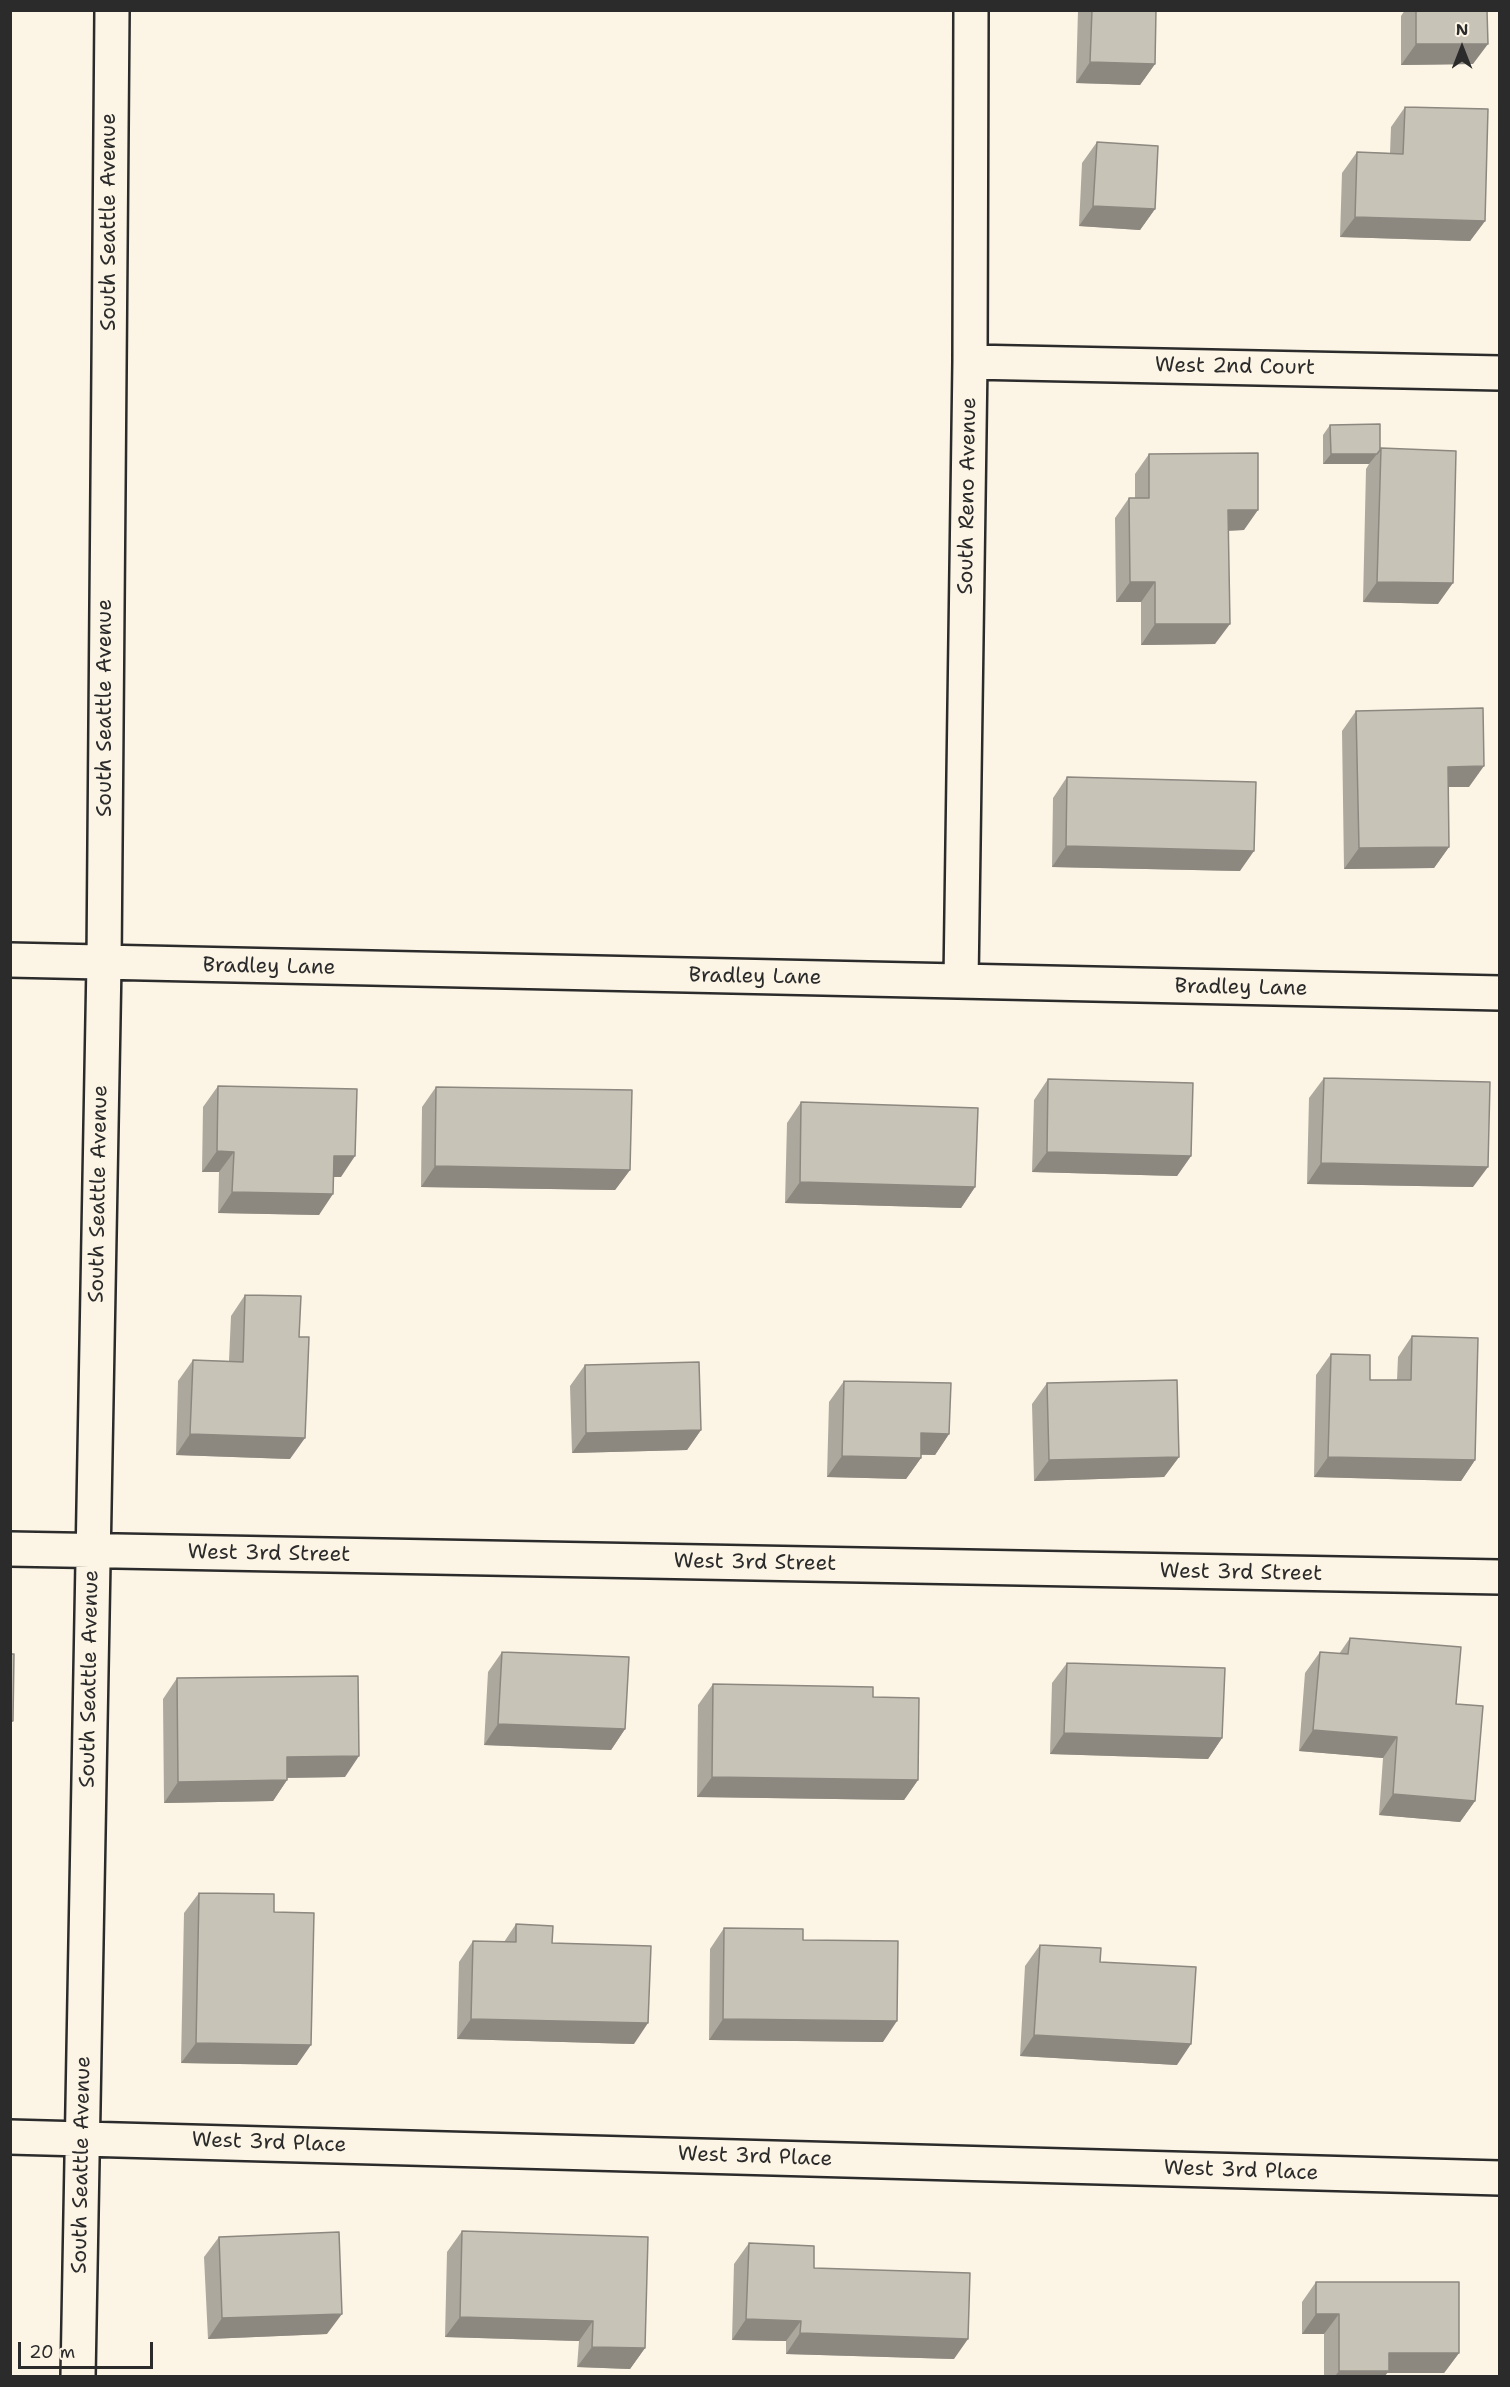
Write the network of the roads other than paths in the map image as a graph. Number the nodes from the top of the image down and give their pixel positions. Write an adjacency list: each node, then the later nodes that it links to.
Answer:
1 (112, 10): 6 (street, South Seattle Avenue)
2 (971, 10): 3 (street, South Reno Avenue)
3 (970, 362): 4 (street, West 2nd Court); 7 (street, South Reno Avenue)
4 (1500, 373)
5 (10, 960): 6 (street, Bradley Lane)
6 (104, 963): 7 (street, Bradley Lane); 10 (street, South Seattle Avenue)
7 (961, 981): 8 (street, Bradley Lane)
8 (1500, 993)
9 (10, 1549): 10 (street, West 3rd Street)
10 (92, 1551): 11 (street, West 3rd Street); 13 (street, South Seattle Avenue)
11 (1500, 1577)
12 (10, 2137): 13 (street, West 3rd Place)
13 (83, 2138): 14 (street, West 3rd Place); 15 (street, South Seattle Avenue)
14 (1500, 2178)
15 (78, 2376)

